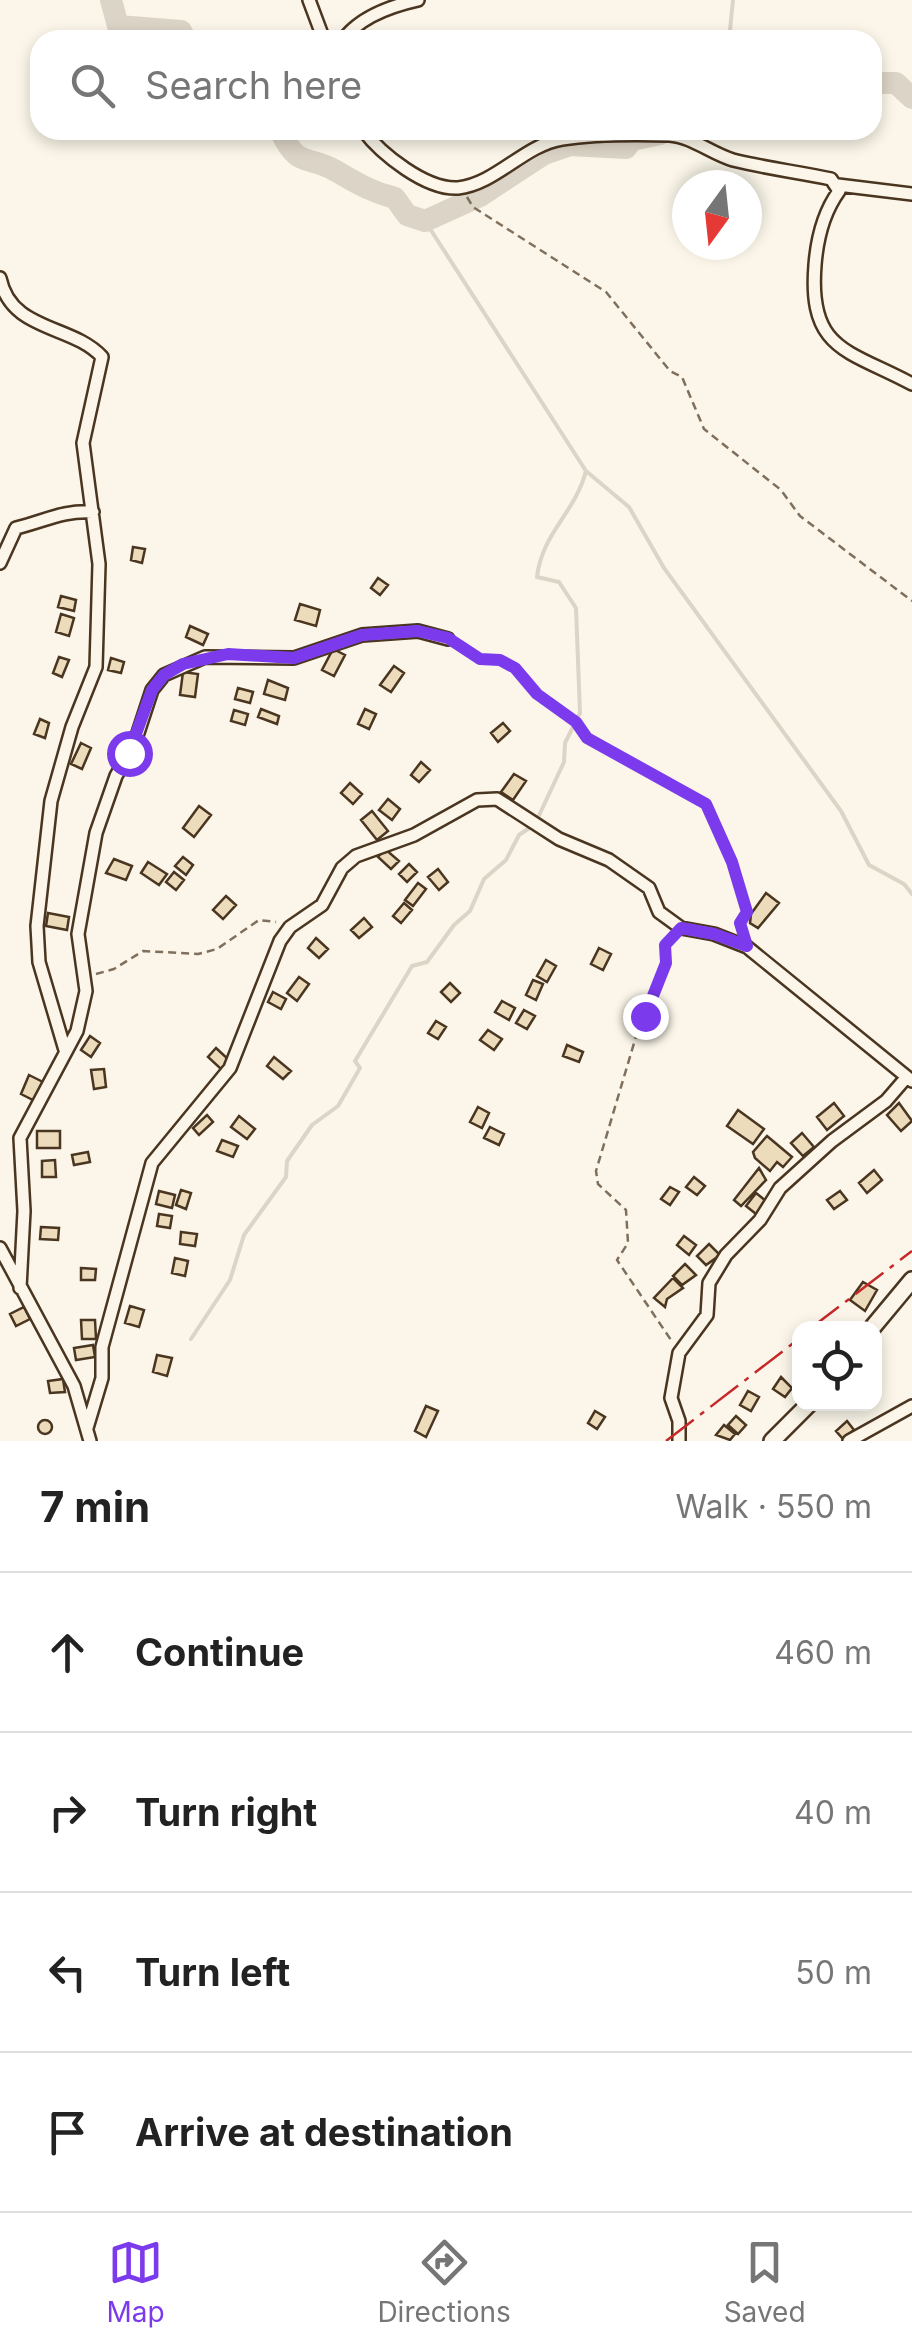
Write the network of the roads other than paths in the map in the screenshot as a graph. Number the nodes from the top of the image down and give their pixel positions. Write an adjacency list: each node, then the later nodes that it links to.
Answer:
1 (308, 0): 3 (street)
2 (418, 0): 4 (street)
3 (320, 30)
4 (350, 30)
5 (372, 140): 6 (street)
6 (556, 140)
7 (683, 140): 8 (street)
8 (838, 185): 9 (street); 11 (street)
9 (912, 194)
10 (0, 278): 12 (street)
11 (912, 384)
12 (93, 512): 13 (street); 15 (street)
13 (0, 563)
14 (448, 638): 15 (street)
15 (64, 1050): 19 (street)
16 (909, 1080): 23 (street); 24 (street)
17 (0, 1248): 19 (street)
18 (912, 1280): 20 (street)
19 (20, 1288): 23 (street)
20 (878, 1321)
21 (912, 1406): 26 (street)
22 (803, 1411): 25 (street)
23 (90, 1438)
24 (679, 1441)
25 (772, 1441)
26 (849, 1441)

